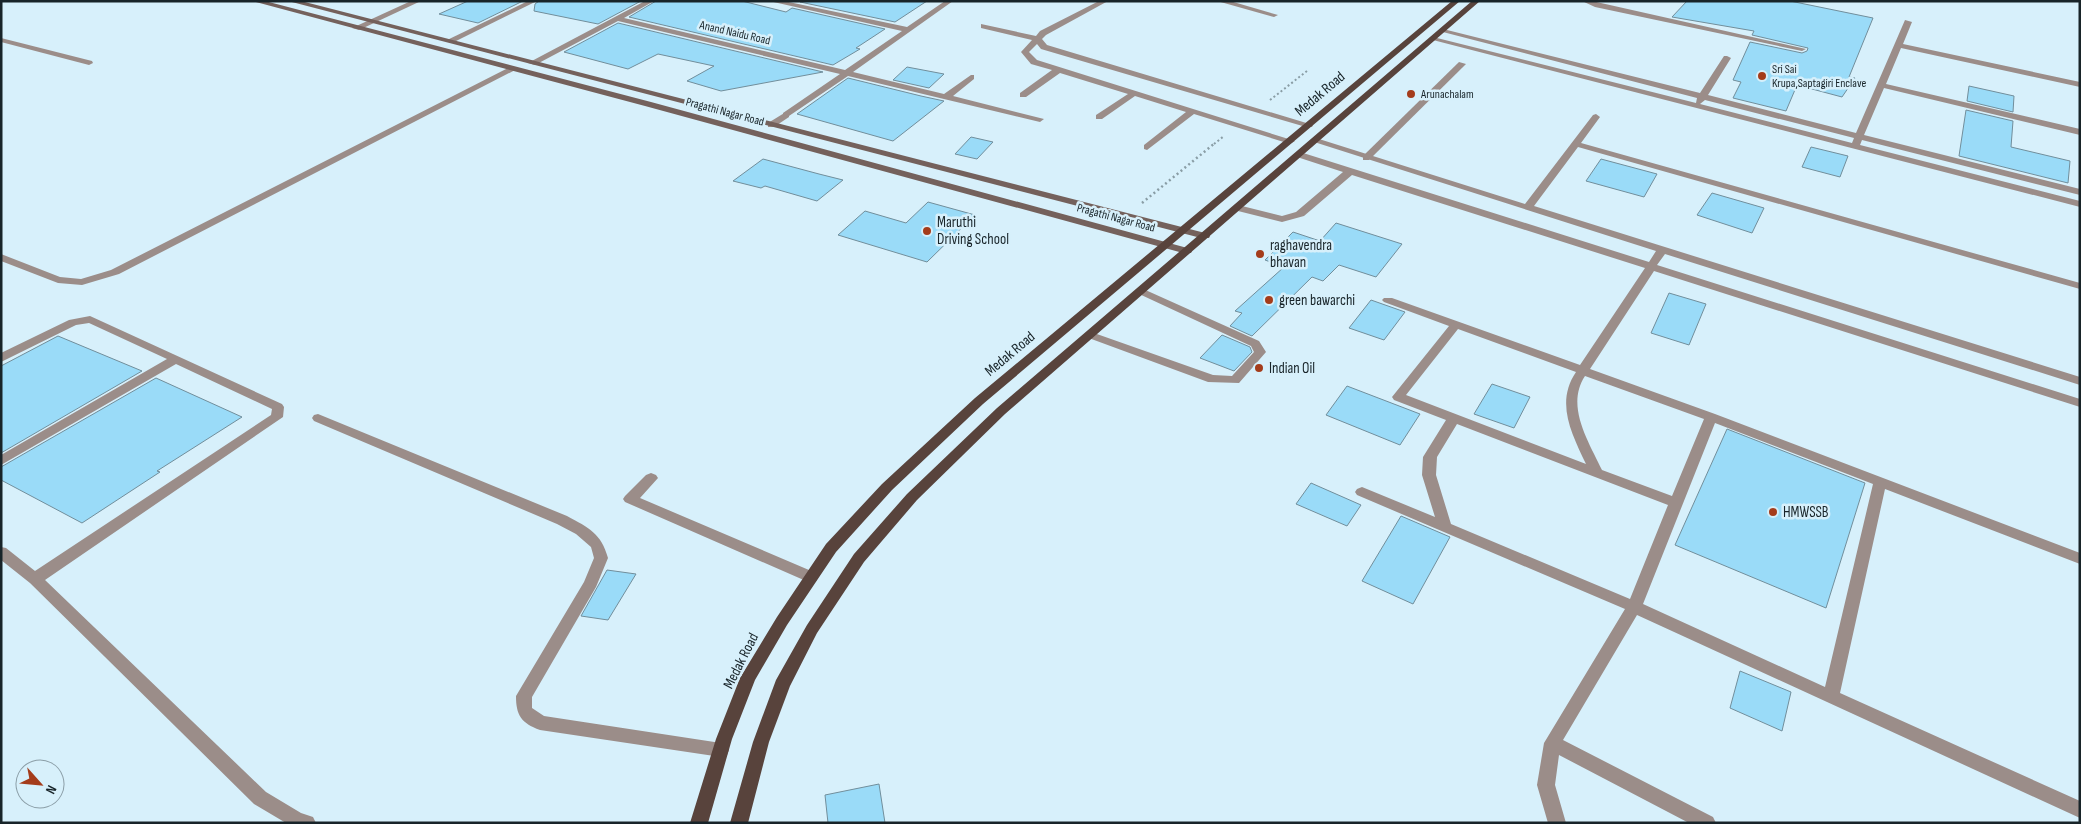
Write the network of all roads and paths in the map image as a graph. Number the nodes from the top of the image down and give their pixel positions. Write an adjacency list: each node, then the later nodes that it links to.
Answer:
1 (255, 1): 18 (main road, Pragathi Nagar Road)
2 (291, 1): 15 (main road, Pragathi Nagar Road)
3 (418, 1): 15 (street)
4 (534, 1): 24 (street)
5 (651, 1): 14 (street)
6 (772, 1): 19 (street)
7 (950, 1): 19 (street)
8 (1104, 1): 21 (street)
9 (1220, 1): 13 (street)
10 (1457, 1): 49 (main road, Medak Road)
11 (1478, 1): 20 (main road)
12 (1585, 1): 26 (street)
13 (1274, 15)
14 (618, 19): 29 (street); 34 (street, Anand Naidu Road)
15 (370, 22): 18 (street); 24 (main road, Pragathi Nagar Road)
16 (1908, 22): 25 (street)
17 (984, 26): 21 (street)
18 (356, 28): 31 (main road, Pragathi Nagar Road)
19 (908, 30): 34 (street)
20 (1443, 31): 22 (main road); 41 (street)
21 (1038, 39): 32 (street); 49 (street)
22 (1433, 39): 43 (street); 54 (main road)
23 (1, 40): 28 (street)
24 (449, 40): 29 (main road, Pragathi Nagar Road)
25 (1898, 45): 36 (street); 37 (street)
26 (1802, 49)
27 (1727, 58): 41 (street)
28 (89, 63)
29 (532, 63): 48 (main road, Pragathi Nagar Road)
30 (1462, 64): 59 (street)
31 (513, 69): 70 (main road, Pragathi Nagar Road); 73 (street)
32 (1058, 70): 38 (street); 39 (street)
33 (1307, 71): 42 (path)
34 (848, 72): 40 (street, Anand Naidu Road); 48 (street)
35 (971, 77): 40 (street)
36 (2080, 85)
37 (1880, 86): 51 (street); 52 (street)
38 (1134, 93): 44 (street); 45 (street)
39 (1023, 95)
40 (947, 96): 47 (street, Anand Naidu Road)
41 (1702, 97): 43 (street); 52 (street)
42 (1269, 101)
43 (1696, 106): 57 (street)
44 (1192, 111): 53 (street); 56 (street)
45 (1099, 117)
46 (1596, 117): 55 (street)
47 (1040, 119)
48 (771, 125): 67 (main road, Pragathi Nagar Road)
49 (1309, 125): 53 (main road, Medak Road)
50 (1231, 130): 67 (path)
51 (2080, 132)
52 (1859, 136): 57 (street); 63 (street)
53 (1290, 141): 68 (main road, Medak Road)
54 (1316, 141): 58 (main road); 59 (street)
55 (1576, 144): 66 (street); 75 (street)
56 (1147, 147)
57 (1855, 147): 64 (street)
58 (1300, 155): 60 (street); 65 (main road)
59 (1366, 158): 61 (street)
60 (1350, 171): 62 (street); 65 (street)
61 (1420, 174): 62 (street); 66 (street)
62 (1406, 189): 74 (street)
63 (2080, 192)
64 (2080, 204)
65 (1238, 208): 69 (main road)
66 (1527, 208): 71 (street)
67 (1128, 215): 68 (main road, Pragathi Nagar Road)
68 (1182, 230): 69 (main road, Pragathi Nagar Road); 70 (main road, Medak Road)
69 (1205, 236): 72 (main road)
70 (1166, 244): 72 (main road, Pragathi Nagar Road); 97 (main road, Medak Road)
71 (1662, 250): 74 (street); 83 (street)
72 (1187, 252): 76 (main road)
73 (1, 257)
74 (1652, 267): 82 (street); 84 (street)
75 (2080, 286)
76 (1141, 291): 79 (main road); 79 (street)
77 (1388, 300): 78 (street)
78 (1456, 325): 82 (street); 87 (street)
79 (1090, 335): 106 (main road)
80 (1, 358): 81 (street)
81 (176, 359): 88 (street); 98 (street)
82 (1583, 370): 85 (street); 89 (street)
83 (2080, 381)
84 (2080, 403)
85 (1711, 416): 91 (street); 93 (street)
86 (318, 418): 102 (street)
87 (1454, 418): 89 (street); 94 (street)
88 (1, 461)
89 (1597, 472): 93 (street)
90 (652, 478): 97 (street)
91 (1880, 482): 96 (street); 100 (street)
92 (1362, 492): 94 (street)
93 (1677, 503): 99 (street)
94 (1445, 527): 99 (street)
95 (1, 552): 98 (street)
96 (2080, 559)
97 (811, 577): 102 (main road, Medak Road)
98 (35, 579): 104 (street)
99 (1634, 607): 100 (street); 101 (street)
100 (1831, 696): 103 (street)
101 (1552, 743): 107 (street); 108 (street)
102 (721, 750): 105 (main road, Medak Road)
103 (2080, 810)
104 (307, 823)
105 (699, 823)
106 (739, 823)
107 (1557, 823)
108 (1707, 823)

